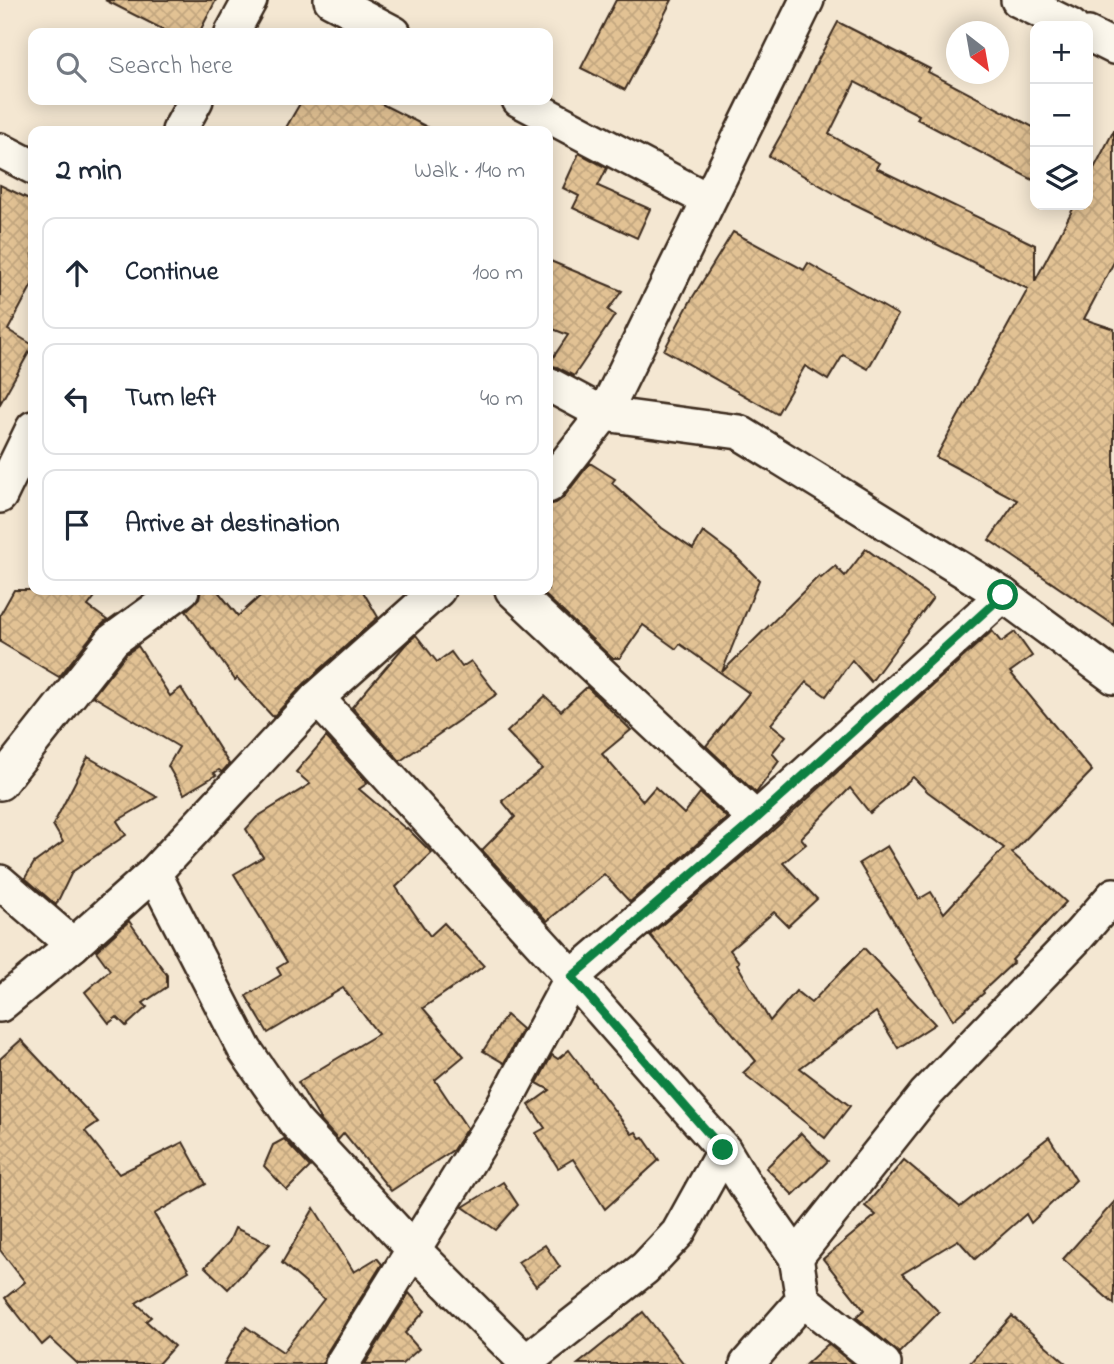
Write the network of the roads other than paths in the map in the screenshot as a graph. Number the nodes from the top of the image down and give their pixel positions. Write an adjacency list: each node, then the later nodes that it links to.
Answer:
1 (250, 0): 6 (street)
2 (331, 0): 7 (street)
3 (807, 0): 15 (street)
4 (1018, 0): 5 (street)
5 (1061, 21)
6 (235, 28)
7 (384, 28)
8 (1093, 36): 9 (street)
9 (1114, 47)
10 (193, 105): 12 (street)
11 (528, 105): 15 (street)
12 (182, 126)
13 (0, 150): 14 (street)
14 (28, 164)
15 (708, 200): 17 (street)
16 (553, 387): 17 (street)
17 (604, 414): 19 (street); 24 (street)
18 (28, 438): 20 (street)
19 (553, 480)
20 (0, 496)
21 (176, 595): 27 (street)
22 (433, 595): 26 (street)
23 (517, 595): 28 (street)
24 (1003, 595): 25 (street); 28 (street)
25 (1114, 677)
26 (317, 698): 29 (street); 33 (street)
27 (0, 783)
28 (756, 819): 33 (street)
29 (154, 873): 32 (street); 36 (street)
30 (0, 882): 32 (street)
31 (1114, 895): 37 (street)
32 (74, 945): 34 (street)
33 (572, 977): 35 (street); 36 (street)
34 (0, 1005)
35 (723, 1150): 37 (street); 39 (street)
36 (414, 1250): 39 (street); 40 (street)
37 (796, 1257): 38 (street)
38 (803, 1300): 41 (street); 42 (street)
39 (524, 1363)
40 (342, 1364)
41 (747, 1364)
42 (884, 1364)

